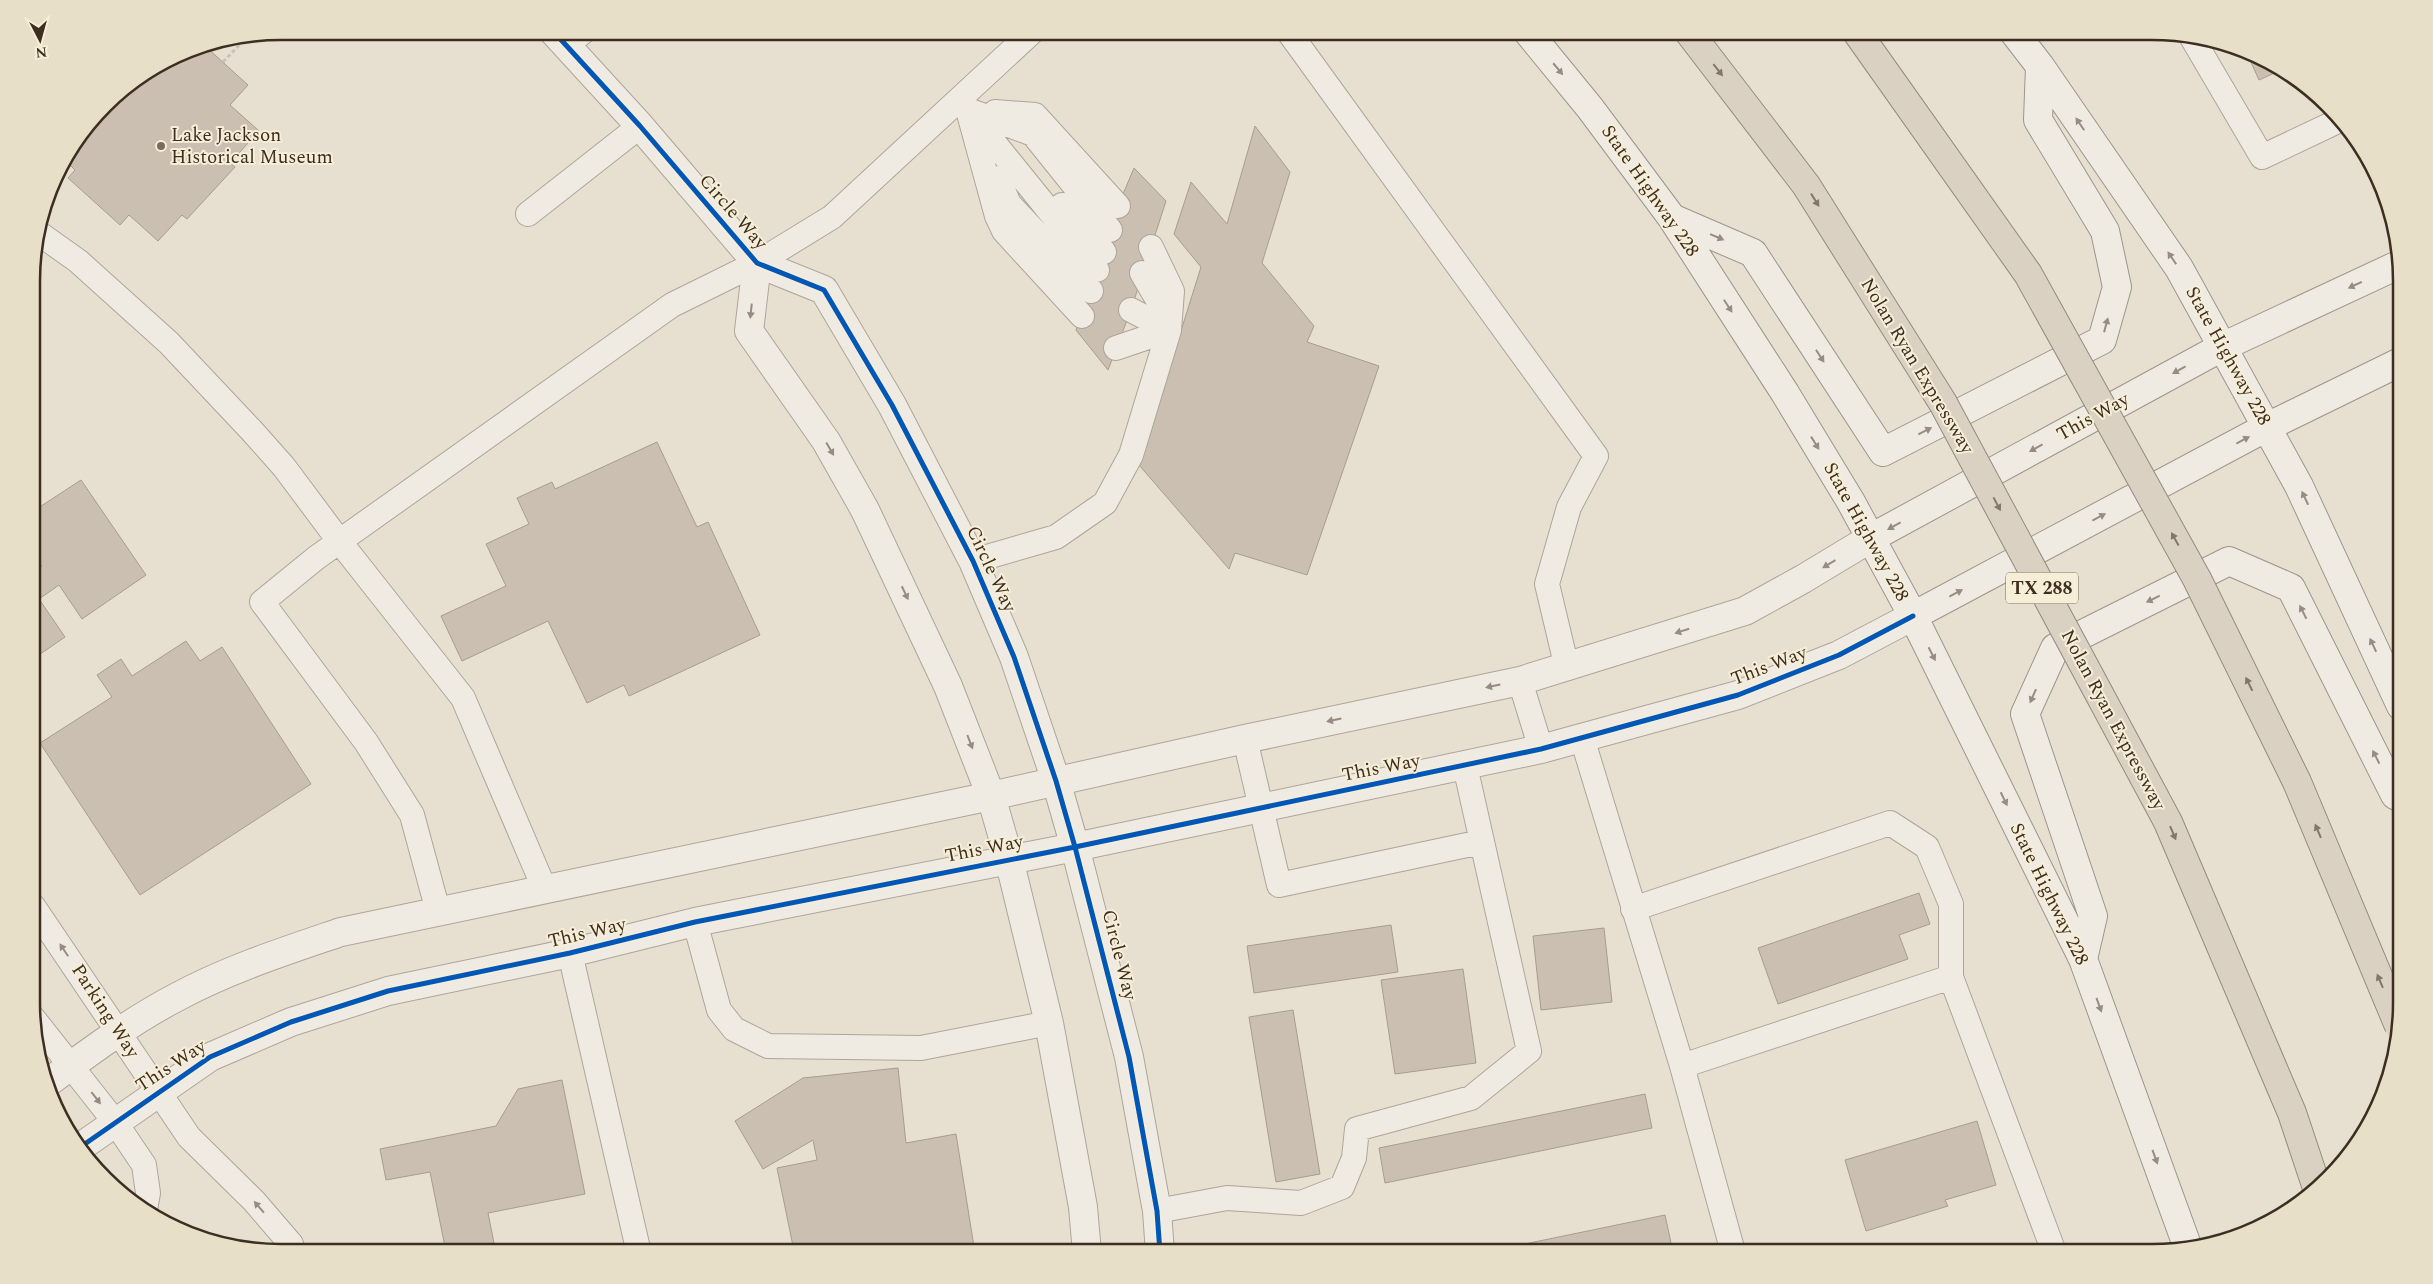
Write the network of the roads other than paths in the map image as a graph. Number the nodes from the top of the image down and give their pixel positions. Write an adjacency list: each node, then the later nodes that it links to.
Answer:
1 (571, 40): 12 (street, Circle Way)
2 (1025, 40): 10 (lane)
3 (1295, 40): 32 (lane)
4 (1534, 40): 15 (street, State Highway 228, one-way to 15)
5 (1695, 40): 64 (highway, Nolan Ryan Expressway / TX 288, one-way to 64, bridge)
6 (1862, 40): 54 (highway, one-way to 6, bridge)
7 (2020, 40): 9 (street, State Highway 228)
8 (2196, 44): 11 (lane)
9 (2040, 66): 15 (street, one-way to 9); 25 (street, State Highway 228, one-way to 9)
10 (964, 105): 13 (lane); 16 (lane); 19 (lane); 21 (lane); 23 (lane)
11 (2334, 123)
12 (640, 126): 14 (lane); 19 (street, Circle Way)
13 (1118, 206)
14 (528, 214)
15 (1672, 218): 28 (street, State Highway 228, one-way to 28)
16 (1110, 230)
17 (44, 237): 29 (lane)
18 (1151, 247): 24 (lane)
19 (757, 263): 29 (lane); 30 (street, Circle Way); 41 (street, Circle Way, one-way to 41)
20 (2392, 268): 25 (street, This Way, one-way to 25)
21 (1097, 271)
22 (1130, 310): 24 (lane); 24 (lane); 24 (lane)
23 (1082, 316)
24 (1169, 330): 30 (lane)
25 (2222, 347): 27 (street, State Highway 228); 28 (street, This Way, one-way to 28)
26 (2393, 365): 27 (street, This Way)
27 (2267, 427): 31 (street, This Way, one-way to 27); 34 (street, State Highway 228, one-way to 27)
28 (1871, 538): 31 (street, State Highway 228); 32 (street, This Way, one-way to 32)
29 (340, 542): 46 (lane); 48 (lane)
30 (973, 561): 39 (street, Circle Way)
31 (1913, 616): 35 (street, This Way); 52 (street, State Highway 228, one-way to 52)
32 (1567, 668): 33 (street, This Way)
33 (1520, 681): 36 (street, This Way, one-way to 36); 37 (lane)
34 (2393, 689)
35 (1582, 738): 37 (street, This Way); 47 (lane)
36 (1245, 739): 39 (street, This Way); 42 (lane)
37 (1541, 748): 38 (street, This Way)
38 (1465, 766): 42 (street, This Way); 43 (lane)
39 (1056, 781): 41 (street, This Way); 44 (street, Circle Way)
40 (2393, 791): 52 (street, one-way to 52)
41 (991, 796): 45 (street, Circle Way); 46 (street, This Way)
42 (1262, 807): 43 (lane); 44 (street, This Way)
43 (1481, 842): 66 (lane)
44 (1075, 846): 45 (street, This Way); 66 (street, Circle Way)
45 (1009, 859): 50 (street, This Way); 55 (street, Circle Way)
46 (545, 890): 48 (street, This Way)
47 (1633, 909): 53 (lane); 59 (lane)
48 (438, 911): 57 (street, This Way)
49 (40, 916): 57 (lane, Parking Way, one-way to 49)
50 (695, 922): 51 (street, This Way); 55 (lane)
51 (570, 953): 61 (street, This Way); 69 (lane)
52 (2082, 959): 67 (street, State Highway 228, one-way to 67)
53 (1951, 977): 59 (lane); 73 (lane)
54 (2393, 1011)
55 (1049, 1023): 70 (street, Circle Way)
56 (42, 1029): 58 (lane)
57 (120, 1032): 58 (street, This Way); 61 (lane, Parking Way)
58 (71, 1066): 60 (street, This Way); 62 (lane, one-way to 62)
59 (1682, 1066): 72 (lane)
60 (52, 1079)
61 (157, 1091): 62 (street, This Way); 68 (lane, Parking Way, one-way to 61)
62 (114, 1122): 63 (street, This Way); 65 (lane)
63 (85, 1143)
64 (2314, 1180)
65 (146, 1203)
66 (1157, 1211): 71 (street, Circle Way)
67 (2186, 1242)
68 (291, 1244)
69 (637, 1244)
70 (1086, 1244)
71 (1159, 1244)
72 (1731, 1244)
73 (2051, 1244)

